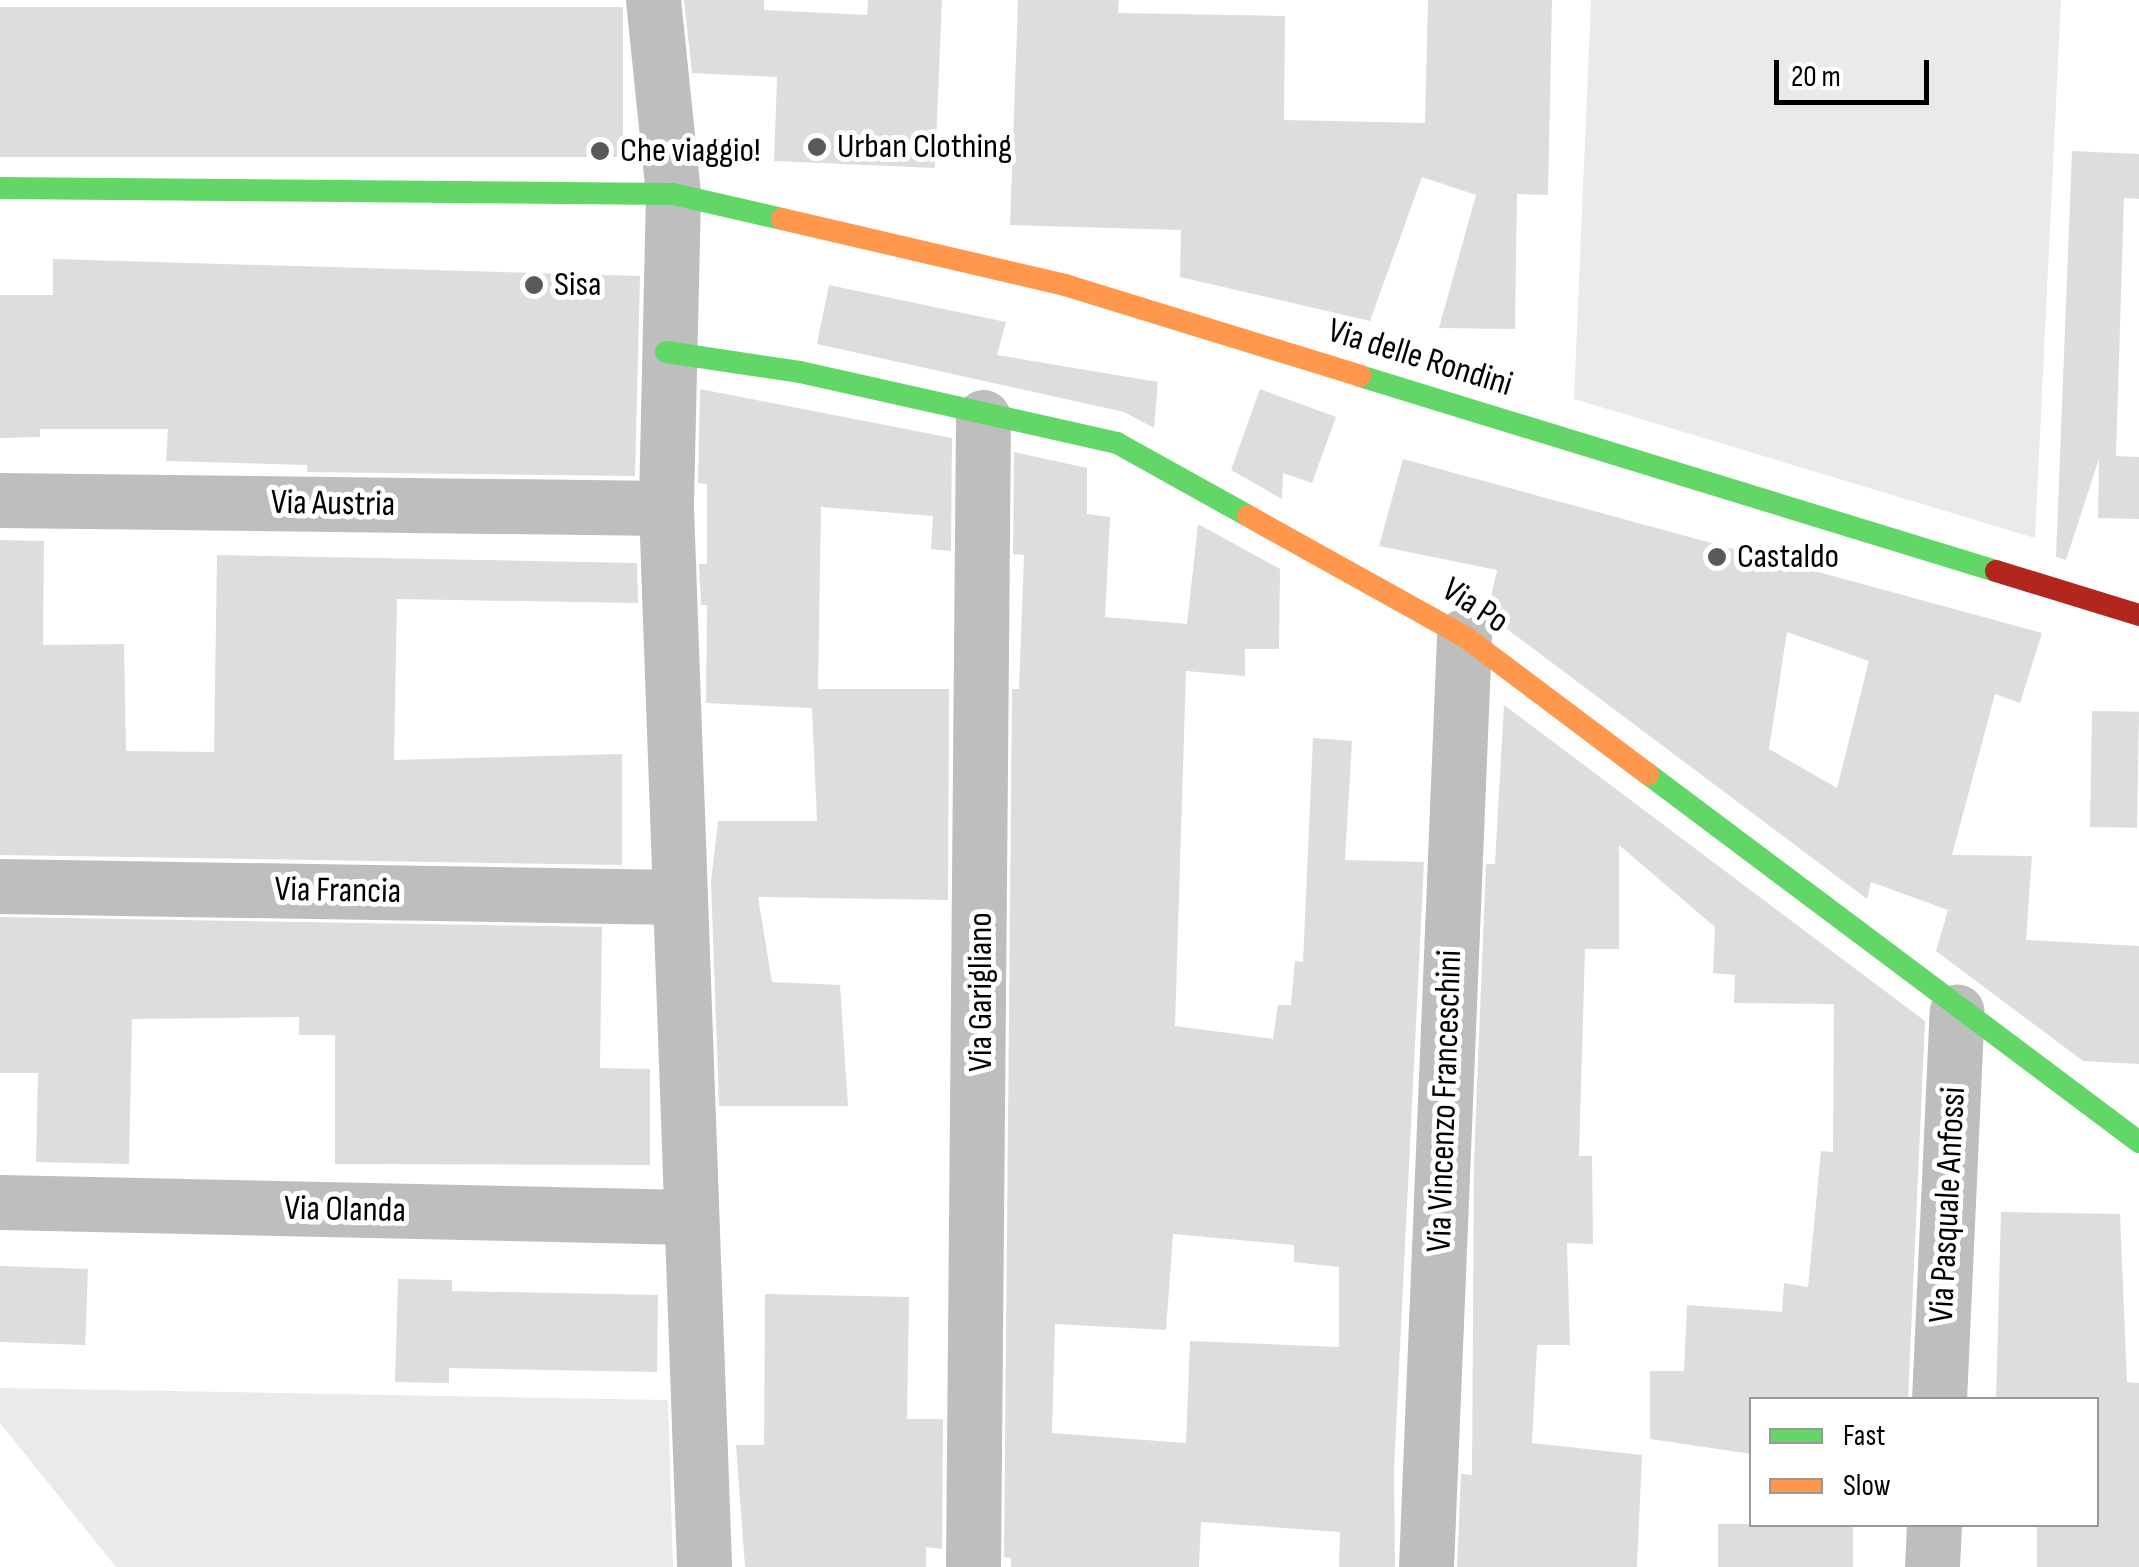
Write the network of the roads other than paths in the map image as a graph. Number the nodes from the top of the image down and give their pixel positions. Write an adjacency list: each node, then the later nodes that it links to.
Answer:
1 (653, 0): 3 (street)
2 (0, 188): 3 (street, Via delle Rondini)
3 (674, 194): 4 (street); 8 (street, Via delle Rondini)
4 (666, 352): 5 (street, Via Po); 7 (street)
5 (984, 416): 9 (street, Via Po); 19 (street, Via Garigliano)
6 (0, 500): 7 (street, Via Austria)
7 (666, 508): 11 (street)
8 (2139, 615)
9 (1464, 636): 12 (street, Via Po); 20 (street, Via Vincenzo Franceschini)
10 (0, 886): 11 (street, Via Francia)
11 (677, 896): 15 (street)
12 (1957, 1010): 13 (street, Via Po); 16 (street, Via Pasquale Anfossi)
13 (2139, 1142)
14 (0, 1202): 15 (street, Via Olanda)
15 (690, 1217): 18 (street)
16 (1939, 1397)
17 (1934, 1527): 21 (street)
18 (704, 1567)
19 (973, 1567)
20 (1426, 1567)
21 (1932, 1567)

